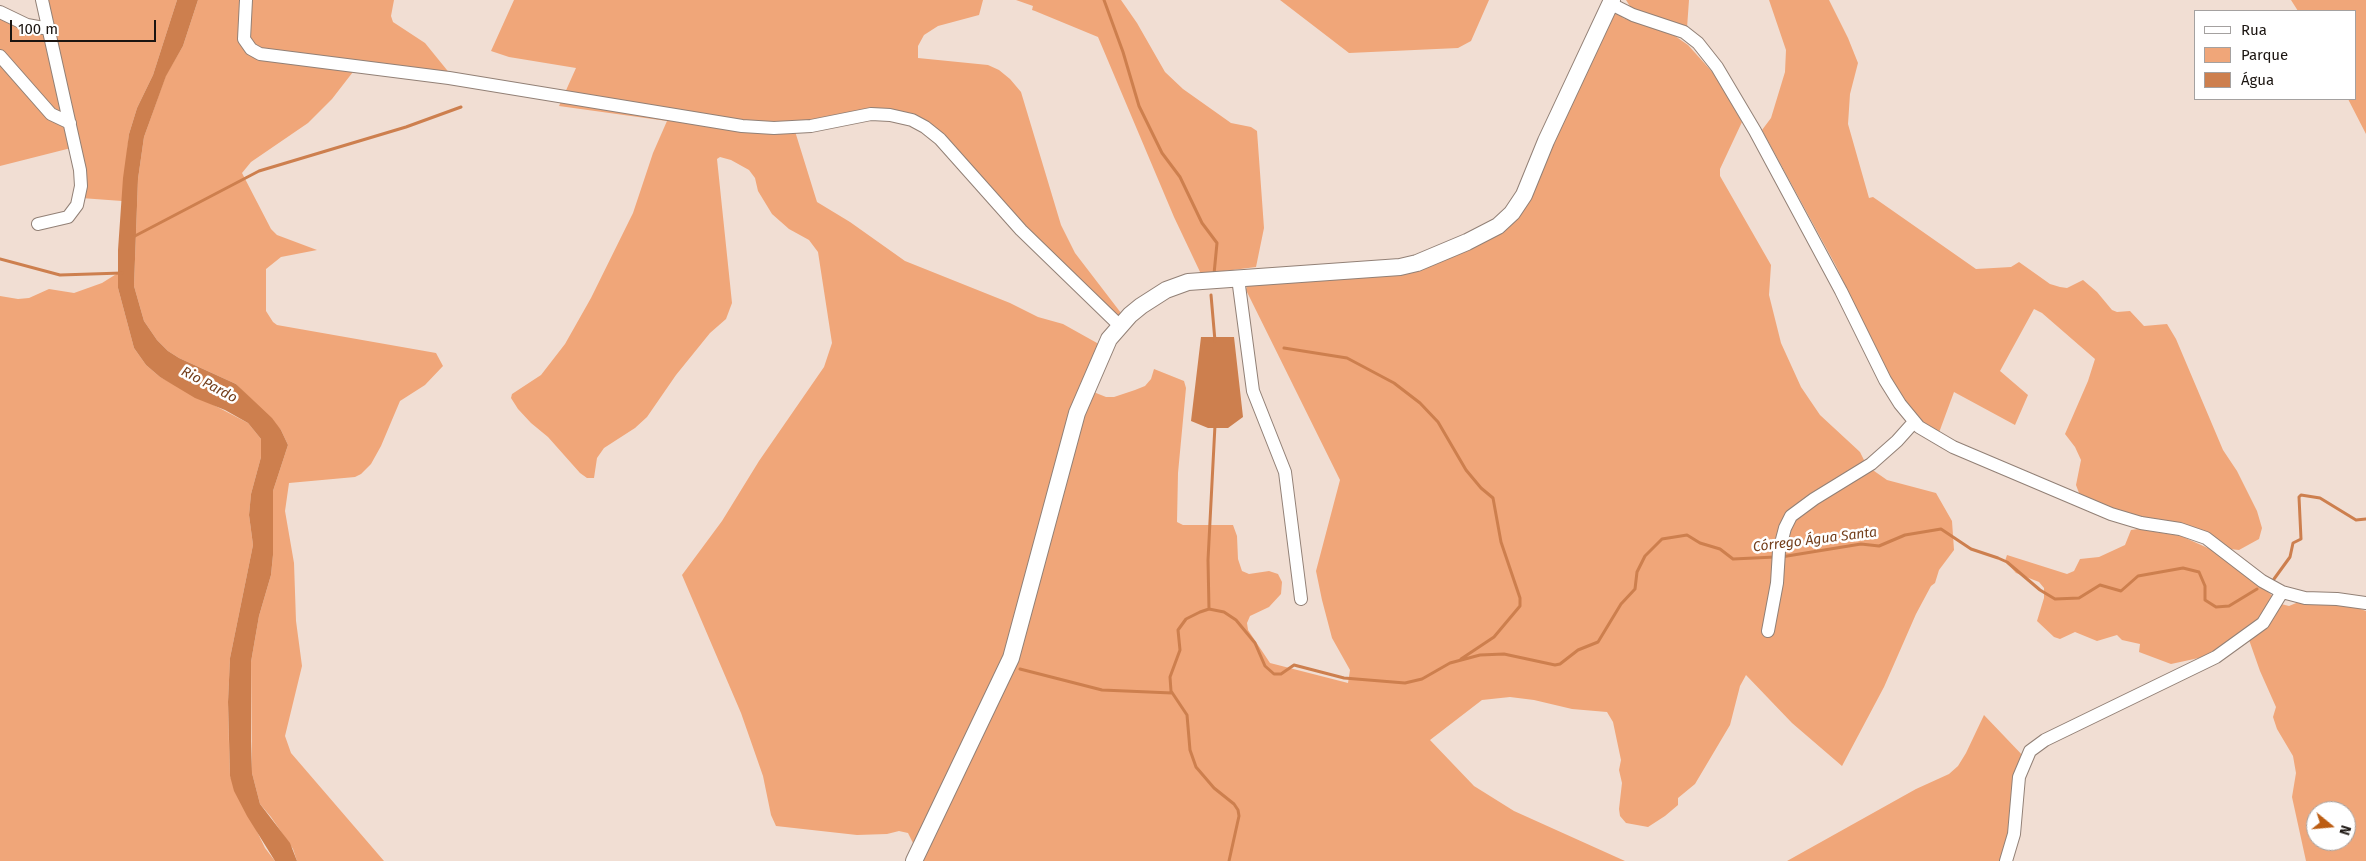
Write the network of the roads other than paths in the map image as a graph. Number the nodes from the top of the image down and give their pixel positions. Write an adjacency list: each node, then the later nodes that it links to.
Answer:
1 (42, 0): 5 (street)
2 (246, 0): 10 (street)
3 (1612, 2): 9 (main road); 11 (street)
4 (0, 12): 5 (street)
5 (49, 29): 7 (street)
6 (0, 56): 7 (street)
7 (70, 123): 8 (street)
8 (38, 224)
9 (1238, 278): 10 (main road); 13 (street)
10 (1120, 326): 16 (main road)
11 (1914, 422): 12 (street); 15 (street)
12 (2282, 592): 14 (street); 17 (street)
13 (1301, 599)
14 (2366, 603)
15 (1768, 631)
16 (914, 861)
17 (2006, 861)

